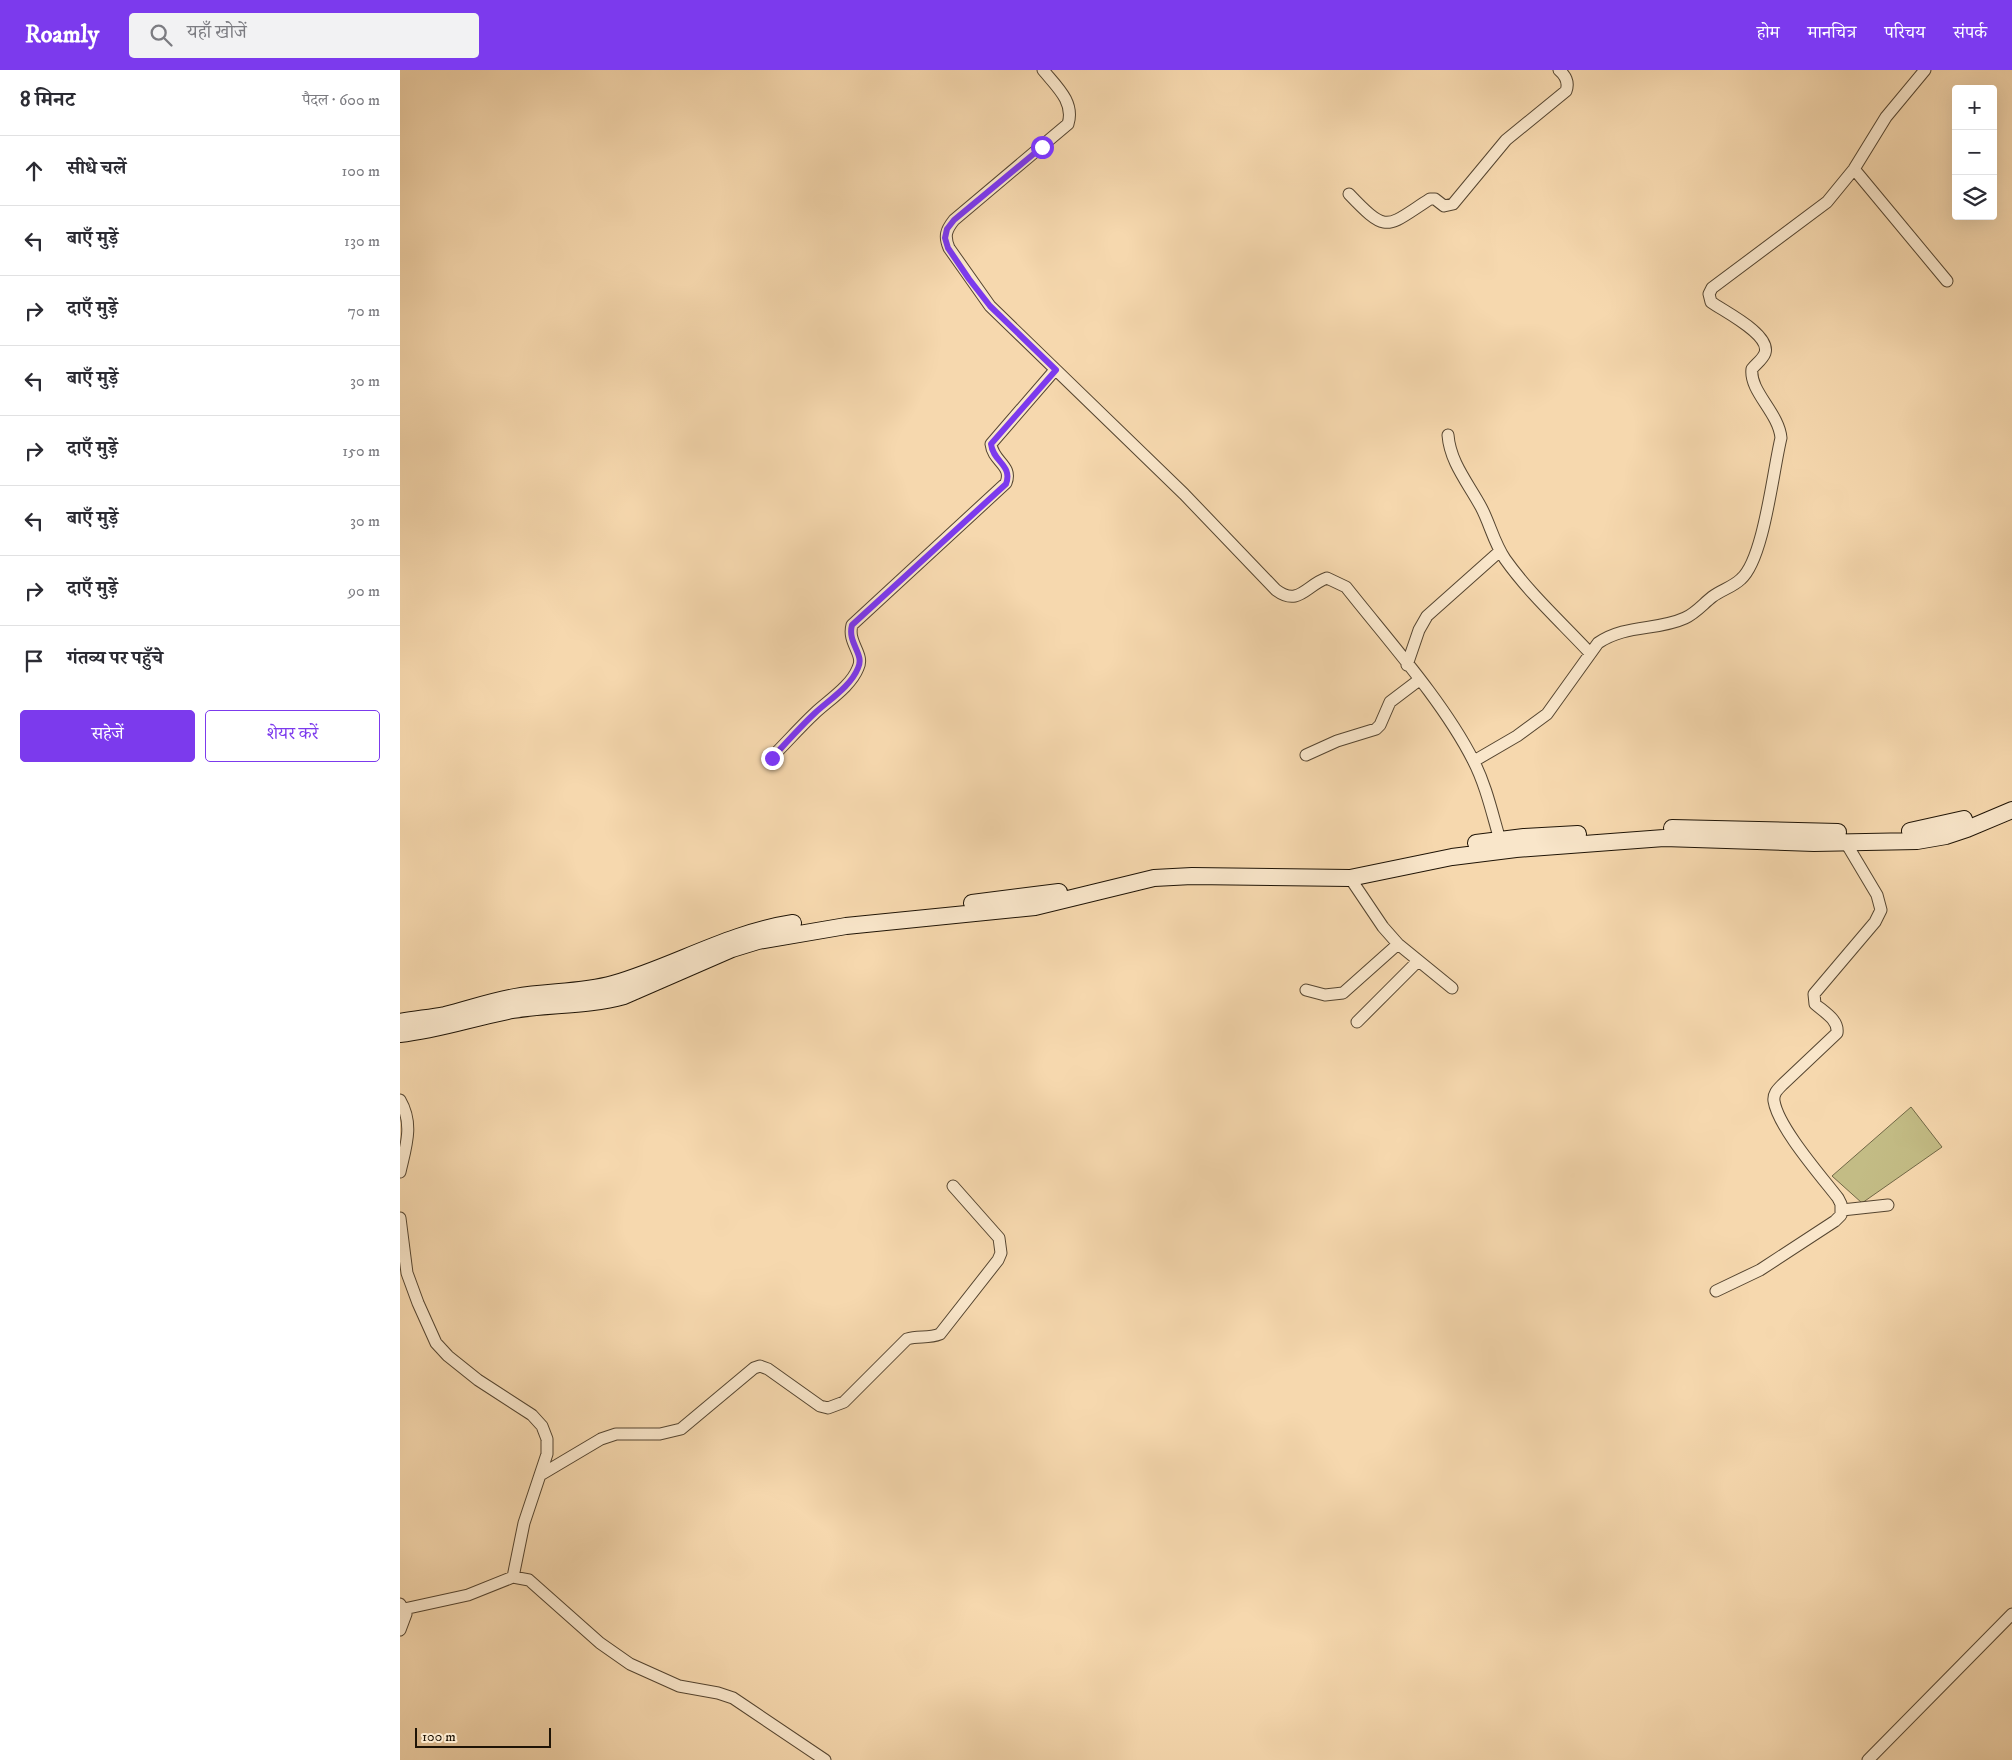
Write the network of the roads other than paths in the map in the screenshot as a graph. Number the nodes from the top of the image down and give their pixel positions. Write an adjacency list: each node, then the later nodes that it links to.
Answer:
1 (1043, 70): 7 (street)
2 (1559, 70): 5 (street)
3 (1925, 70): 4 (street)
4 (1854, 169): 6 (street); 10 (street)
5 (1349, 194)
6 (1947, 280)
7 (1056, 370): 11 (street); 14 (street)
8 (1448, 435): 9 (street)
9 (1500, 551): 10 (street); 11 (street)
10 (1590, 652): 15 (street)
11 (1407, 665): 12 (street)
12 (1419, 680): 13 (street); 15 (street)
13 (1306, 754)
14 (772, 758)
15 (1474, 761): 18 (street)
16 (2012, 798): 18 (street)
17 (2012, 810): 19 (street)
18 (1500, 840): 25 (street)
19 (1846, 843): 20 (street); 32 (street)
20 (1350, 878): 21 (street); 27 (street)
21 (1398, 944): 22 (street); 24 (street)
22 (1417, 962): 23 (street); 26 (street)
23 (1452, 988)
24 (1306, 990)
25 (400, 1022)
26 (1357, 1022)
27 (400, 1034)
28 (400, 1100): 29 (street)
29 (400, 1172)
30 (953, 1186): 35 (street)
31 (1888, 1204): 32 (street)
32 (1842, 1210): 34 (street)
33 (400, 1218): 35 (street)
34 (1716, 1291)
35 (542, 1474): 36 (street)
36 (513, 1577): 37 (street); 40 (street)
37 (402, 1606): 39 (street)
38 (2012, 1614): 41 (street)
39 (400, 1630)
40 (825, 1760)
41 (1868, 1760)

